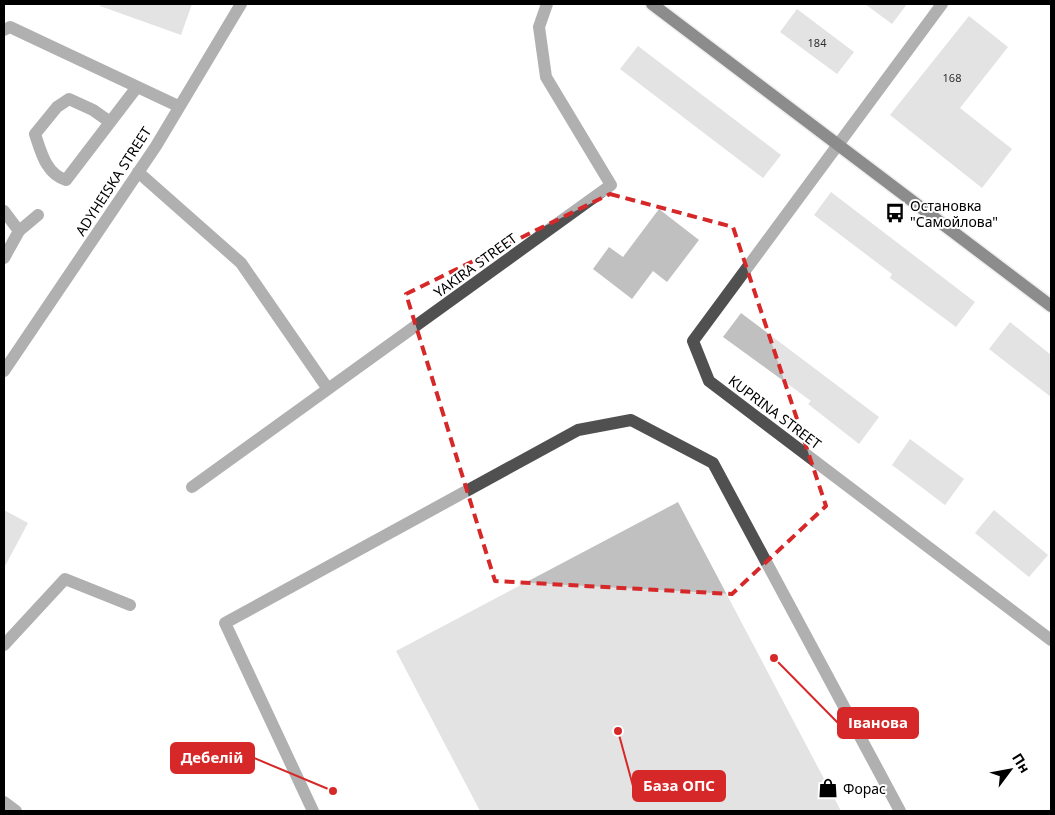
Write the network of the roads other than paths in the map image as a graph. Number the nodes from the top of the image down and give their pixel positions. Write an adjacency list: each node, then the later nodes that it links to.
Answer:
1 (241, 4): 7 (street, ADYHEISKA STREET)
2 (547, 4): 17 (street, YAKIRA STREET)
3 (652, 4): 9 (main road)
4 (942, 4): 9 (street, KUPRINA STREET)
5 (4, 30): 6 (street)
6 (137, 87): 7 (street); 8 (street)
7 (178, 106): 10 (street, ADYHEISKA STREET)
8 (110, 122): 8 (street)
9 (836, 144): 15 (main road); 20 (street, KUPRINA STREET)
10 (138, 172): 16 (street, ADYHEISKA STREET); 17 (street)
11 (4, 211): 13 (street)
12 (38, 215): 13 (street)
13 (19, 231): 14 (street)
14 (4, 258)
15 (1051, 306)
16 (4, 371)
17 (328, 389): 18 (street, YAKIRA STREET)
18 (192, 487)
19 (130, 605): 21 (street)
20 (1051, 640)
21 (4, 645)
22 (4, 802): 23 (street)
23 (16, 811)
24 (313, 811): 25 (street)
25 (900, 811)

